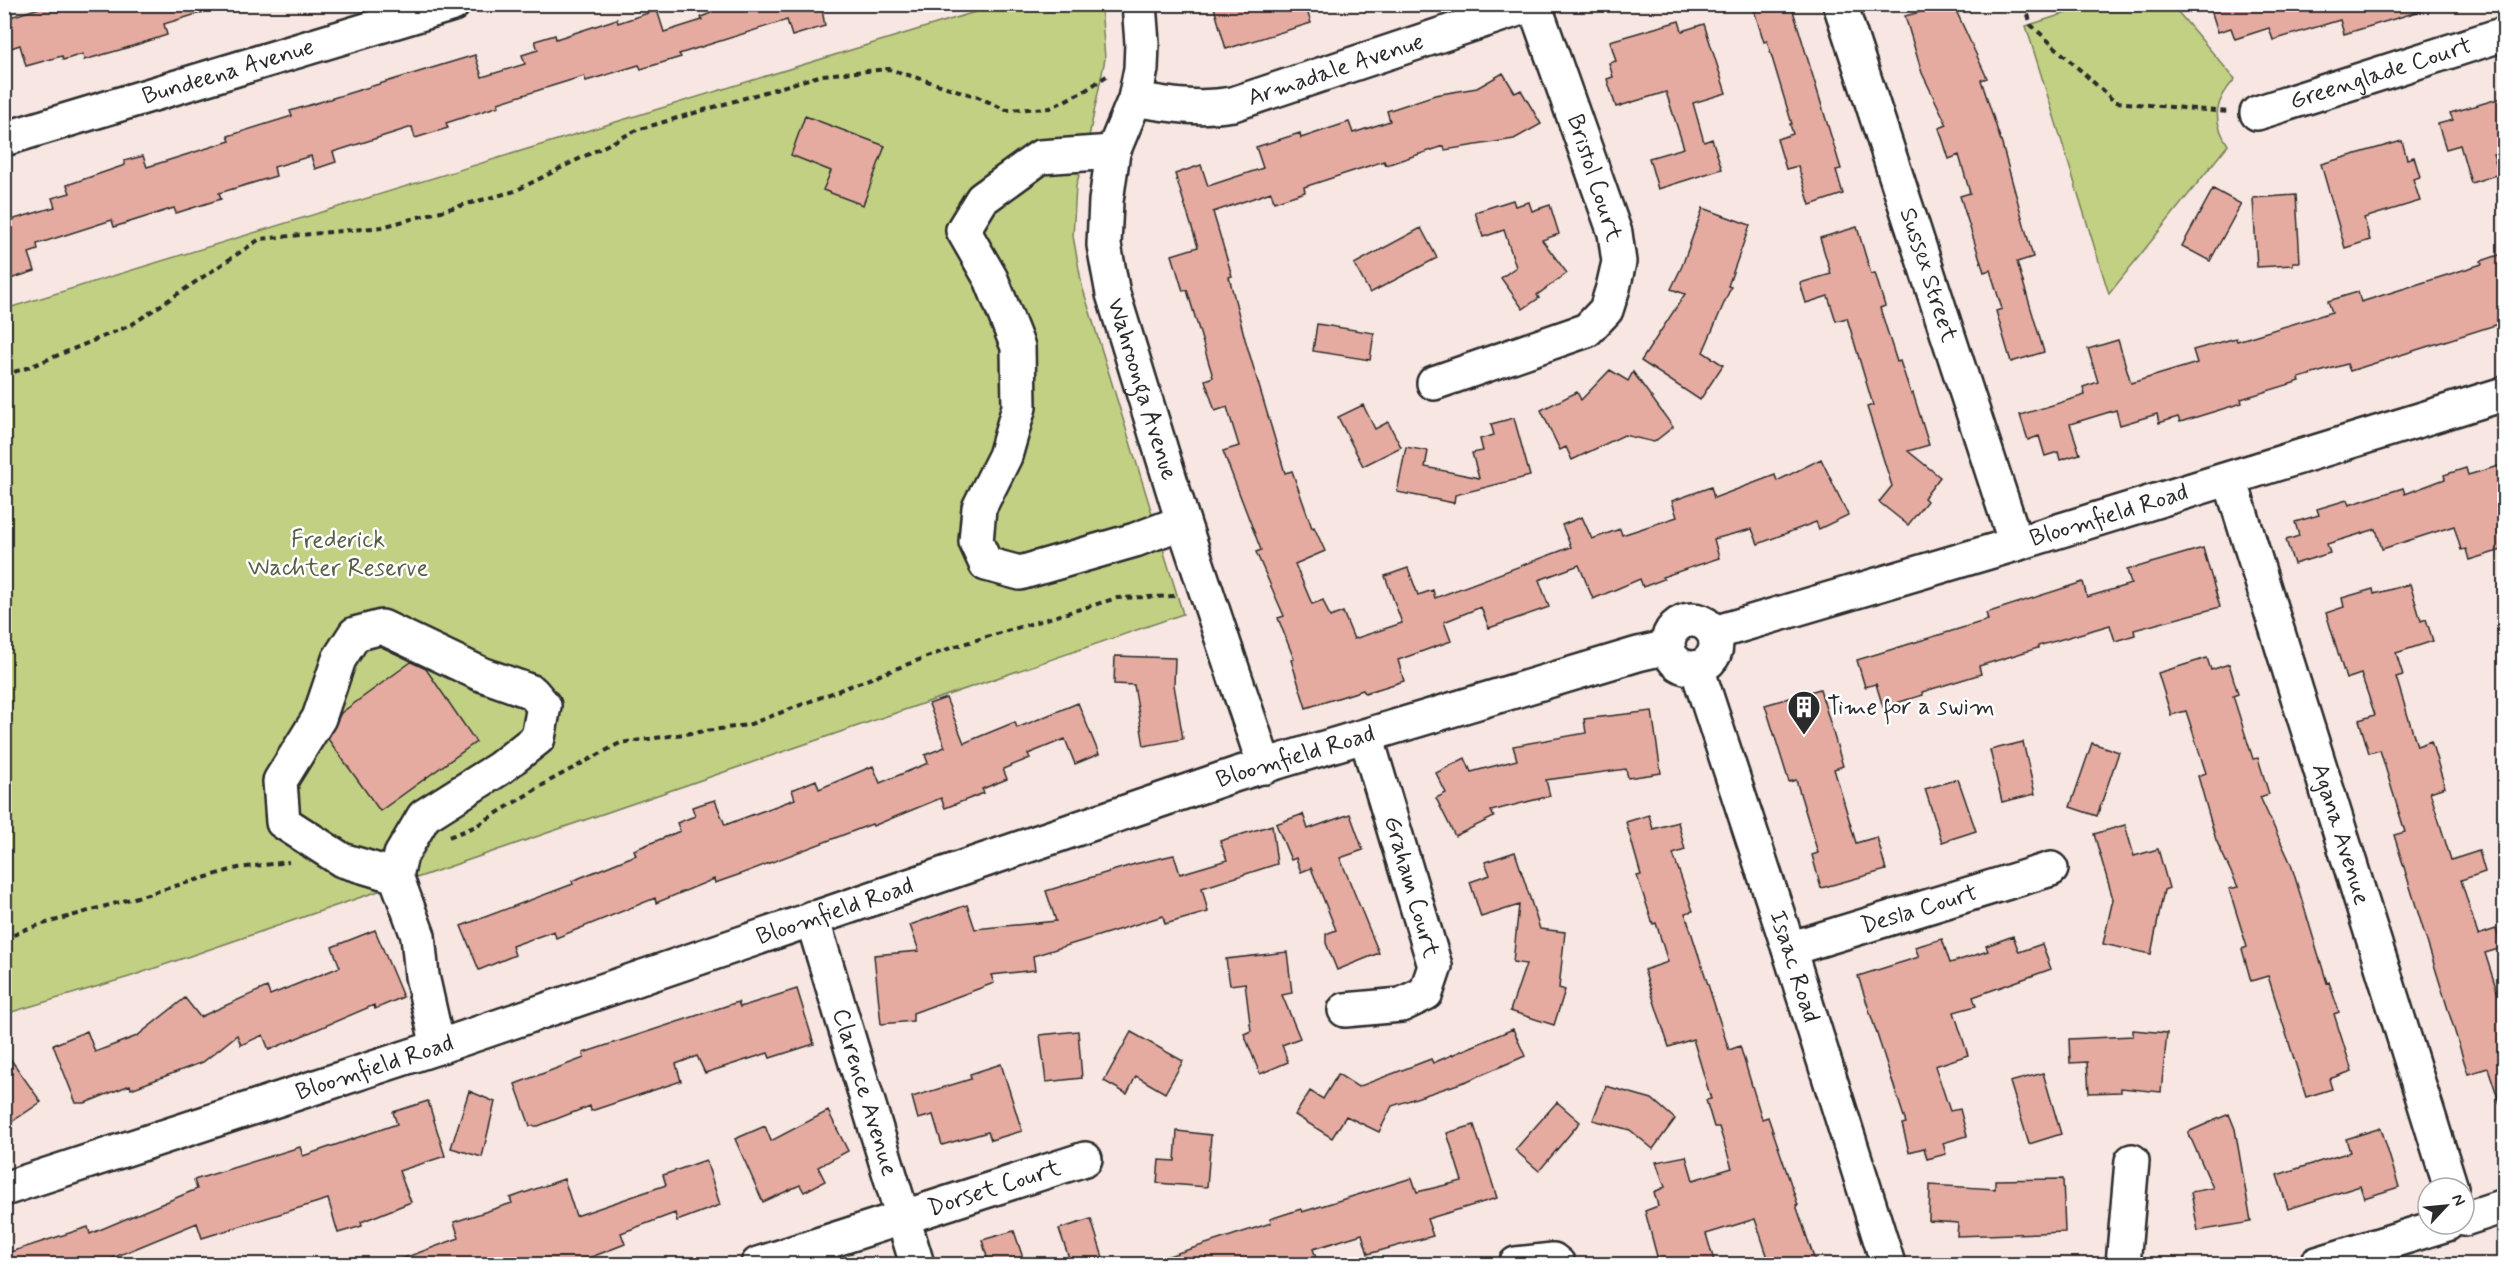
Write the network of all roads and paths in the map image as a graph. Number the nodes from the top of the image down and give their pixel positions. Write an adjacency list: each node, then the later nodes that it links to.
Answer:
1 (453, 4): 10 (street, Bundeena Avenue)
2 (1139, 4): 8 (street, Wahroonga Avenue)
3 (1534, 4): 8 (street, Armadale Avenue); 13 (street, Bristol Court)
4 (1840, 4): 17 (street, Sussex Street)
5 (2025, 4): 9 (path)
6 (2505, 34): 9 (street, Greenglade Court)
7 (1108, 75): 12 (path)
8 (1135, 99): 11 (street, Wahroonga Avenue)
9 (2257, 113)
10 (4, 139)
11 (1113, 152): 16 (street, Wahroonga Avenue); 16 (street)
12 (4, 375)
13 (1434, 383)
14 (2505, 394): 15 (street, Bloomfield Road)
15 (2230, 479): 17 (street, Bloomfield Road); 35 (street, Agana Avenue)
16 (1183, 522): 23 (street, Wahroonga Avenue)
17 (2016, 544): 19 (street, Bloomfield Road)
18 (1185, 596): 24 (path)
19 (1714, 633): 20 (street); 21 (street)
20 (1668, 647): 21 (street); 22 (street, Bloomfield Road)
21 (1697, 668): 30 (street, Isaac Road)
22 (1366, 736): 23 (street, Bloomfield Road); 31 (street, Graham Court)
23 (1265, 767): 28 (street, Bloomfield Road)
24 (413, 834): 25 (street); 27 (street)
25 (319, 846): 27 (street); 29 (path)
26 (2051, 869): 30 (street, Desla Court)
27 (396, 876): 32 (street)
28 (812, 918): 32 (street, Bloomfield Road); 39 (street, Clarence Avenue)
29 (4, 940)
30 (1789, 949): 45 (street, Isaac Road)
31 (1345, 1010)
32 (438, 1047): 36 (street, Bloomfield Road)
33 (1085, 1160): 39 (street, Dorset Court)
34 (2132, 1161): 46 (street)
35 (2447, 1176)
36 (4, 1189)
37 (2505, 1206): 38 (street)
38 (2476, 1215)
39 (904, 1218): 41 (street, Dorset Court); 42 (street, Clarence Avenue)
40 (2416, 1234): 47 (street)
41 (758, 1264)
42 (917, 1264)
43 (1516, 1264): 44 (street)
44 (1558, 1264)
45 (1888, 1264)
46 (2123, 1264)
47 (2317, 1264)

